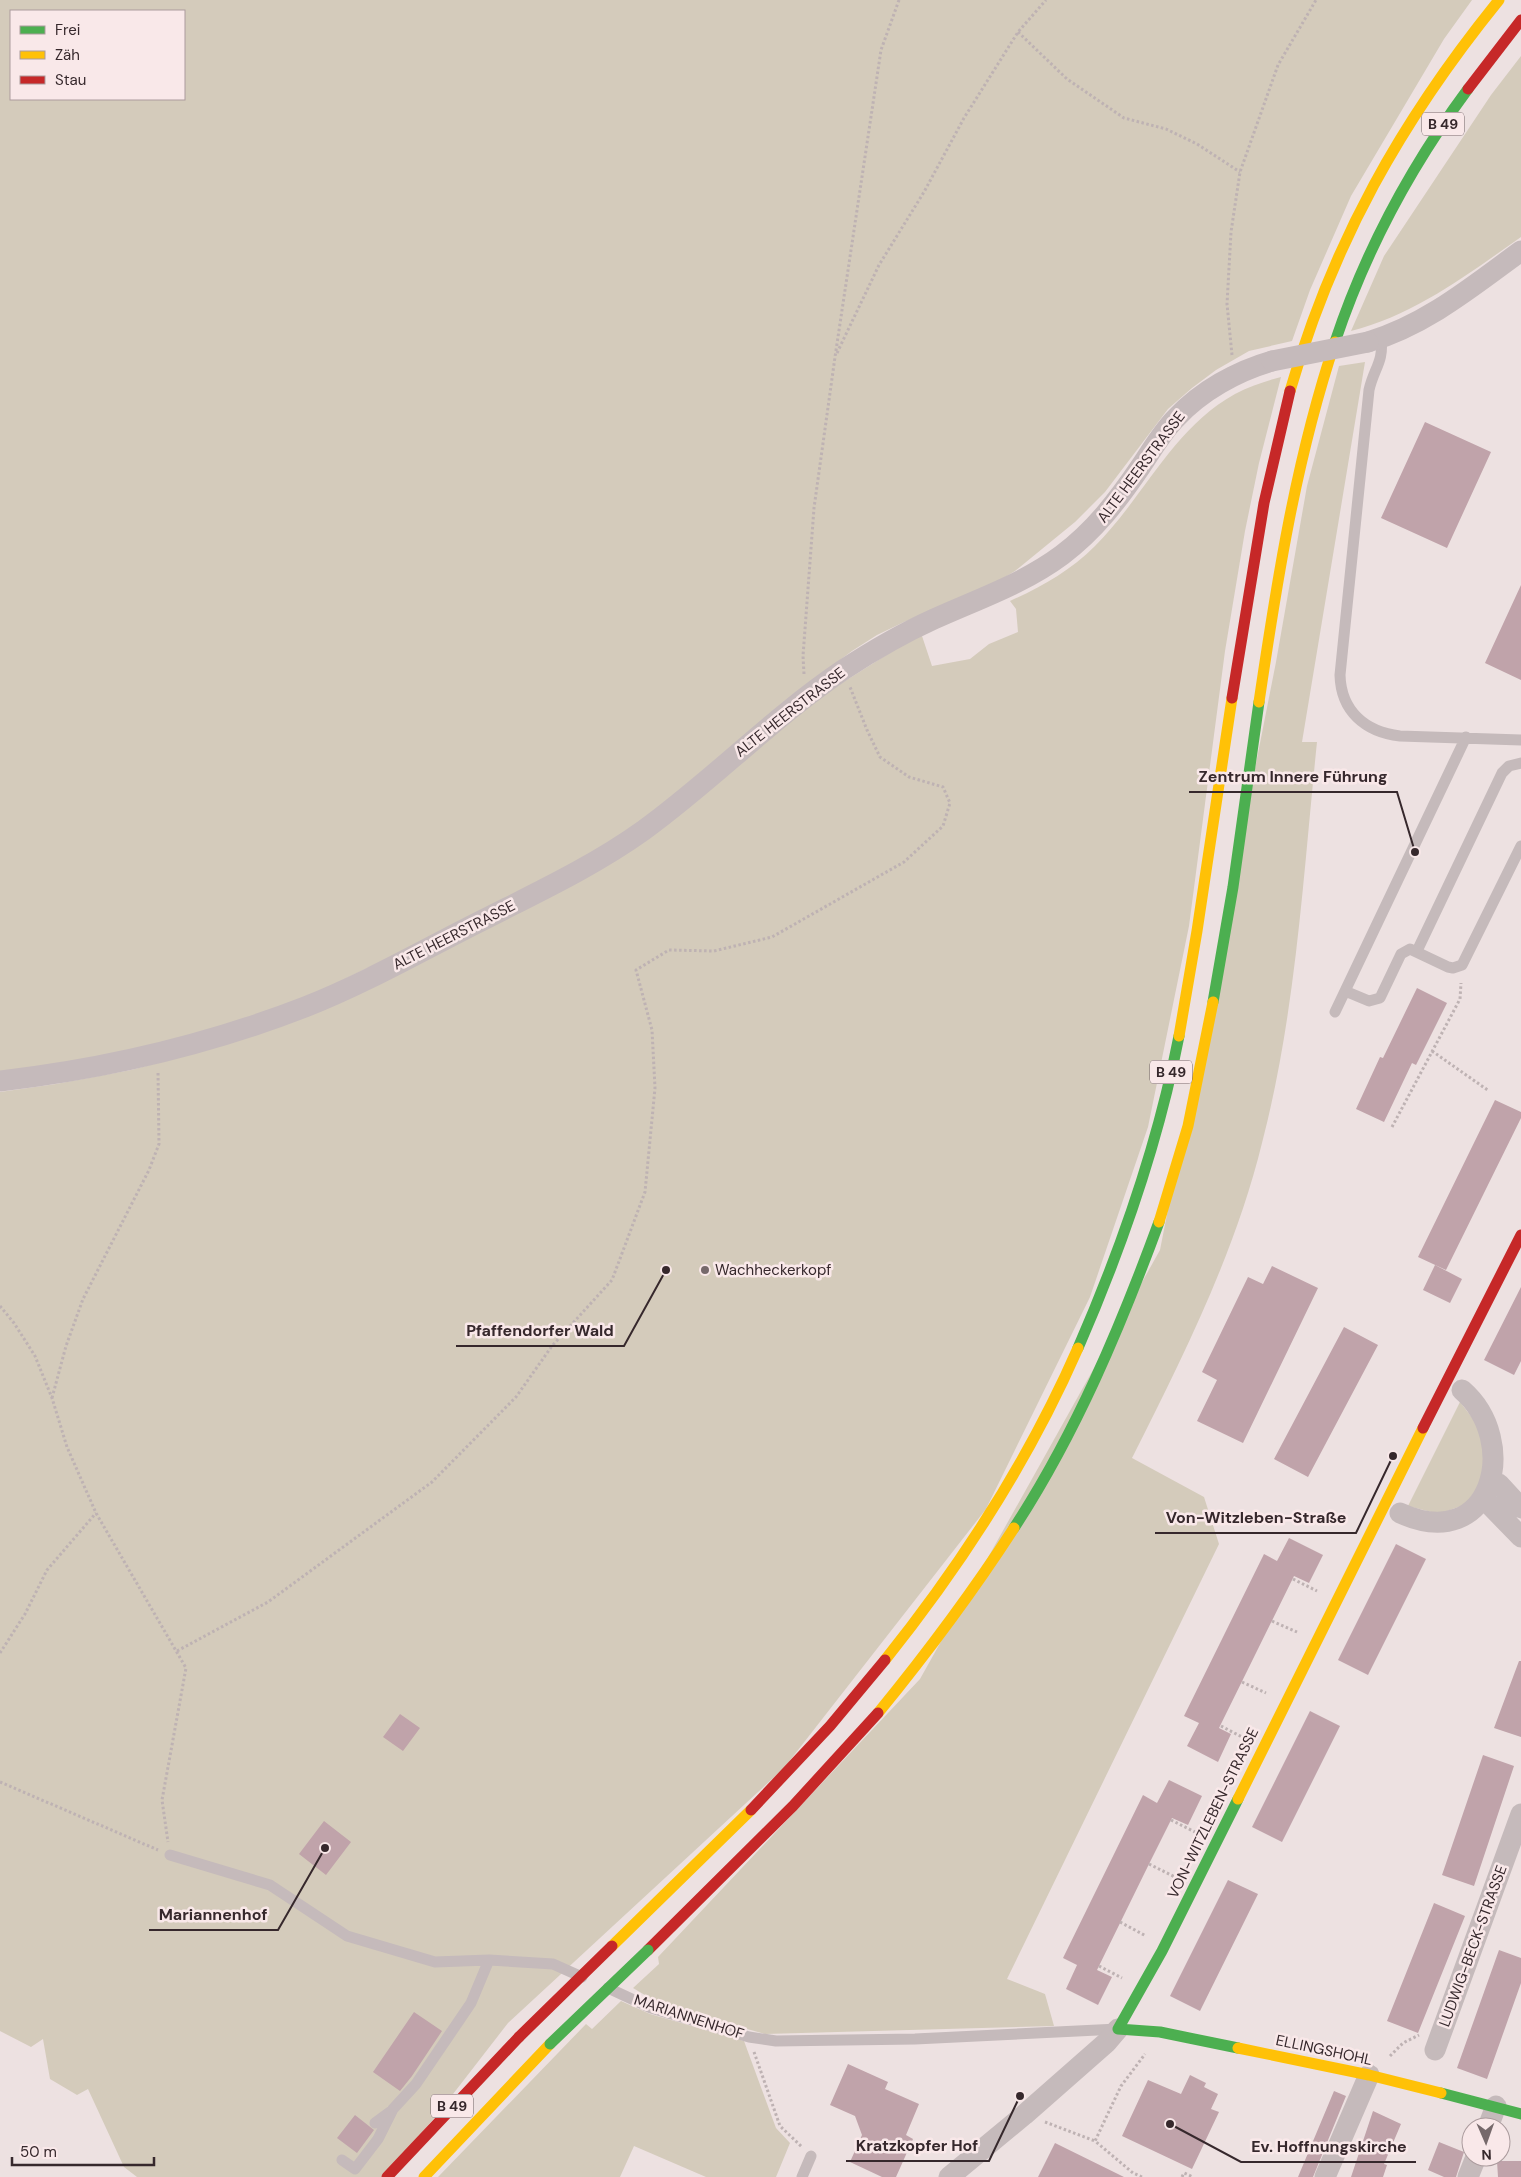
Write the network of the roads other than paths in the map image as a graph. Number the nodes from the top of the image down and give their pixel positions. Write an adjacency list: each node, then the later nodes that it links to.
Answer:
1 (1499, 0): 33 (main road, B 49, bridge)
2 (1521, 20): 34 (main road, B 49, bridge)
3 (1521, 251): 4 (street, ALTE HEERSTRASSE)
4 (1375, 340): 5 (lane); 12 (street, ALTE HEERSTRASSE, bridge)
5 (1466, 737): 6 (lane); 10 (lane)
6 (1521, 740)
7 (1521, 763): 9 (lane)
8 (1521, 846): 9 (lane)
9 (1417, 951): 10 (lane)
10 (1345, 991): 11 (lane)
11 (1335, 1012)
12 (0, 1080)
13 (1521, 1235): 23 (main road, VON-WITZLEBEN-STRASSE)
14 (1462, 1390): 15 (street)
15 (1499, 1484): 16 (street); 17 (street)
16 (1487, 1502): 18 (street); 19 (street)
17 (1521, 1508)
18 (1400, 1513)
19 (1521, 1537)
20 (1521, 1814): 24 (street, LUDWIG-BECK-STRASSE)
21 (170, 1855): 22 (lane, MARIANNENHOF)
22 (489, 1960): 23 (lane, MARIANNENHOF); 27 (lane)
23 (1118, 2029): 25 (main road, ELLINGSHOHL); 36 (street)
24 (1430, 2041)
25 (1369, 2075): 26 (main road, ELLINGSHOHL); 37 (street)
26 (1496, 2106): 28 (main road, ELLINGSHOHL); 29 (street)
27 (393, 2109): 30 (lane); 32 (lane)
28 (1521, 2114)
29 (1492, 2117)
30 (375, 2123)
31 (811, 2156): 35 (lane)
32 (342, 2160)
33 (387, 2177)
34 (424, 2177)
35 (802, 2177)
36 (949, 2177)
37 (1325, 2177)

